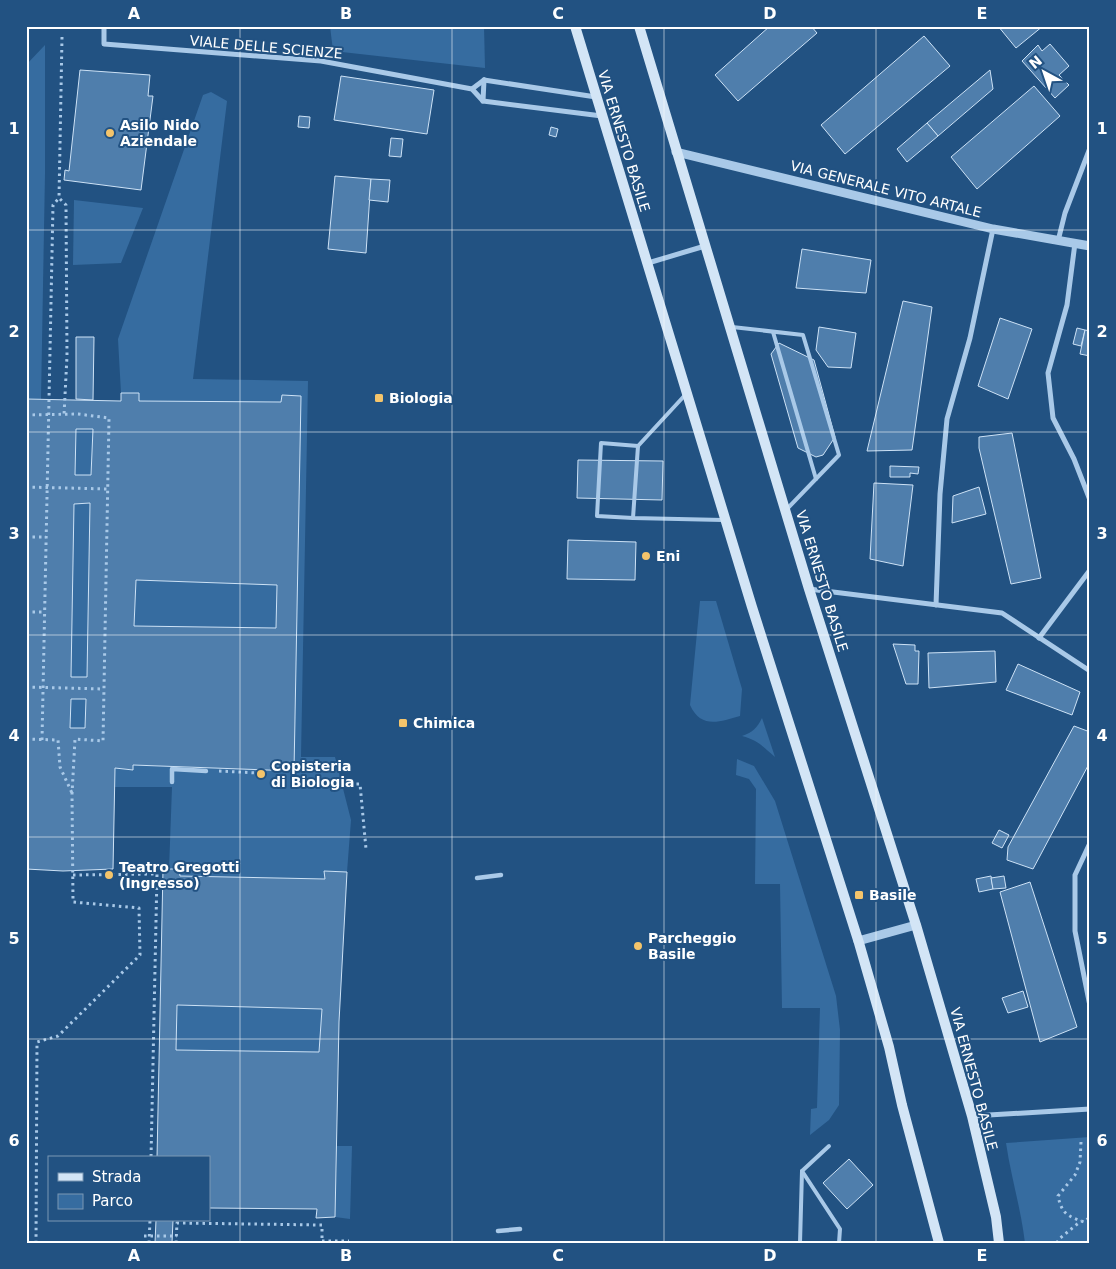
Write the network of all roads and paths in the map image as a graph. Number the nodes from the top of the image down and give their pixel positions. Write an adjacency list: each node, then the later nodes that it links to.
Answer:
1 (104, 26): 6 (street, VIALE DELLE SCIENZE)
2 (575, 26): 7 (main road, VIA ERNESTO BASILE)
3 (639, 26): 11 (main road, VIA ERNESTO BASILE)
4 (62, 37): 12 (path)
5 (484, 80): 6 (street); 7 (street); 8 (street)
6 (472, 89): 8 (street)
7 (597, 97): 9 (main road, VIA ERNESTO BASILE)
8 (484, 101): 9 (street)
9 (602, 116): 18 (main road, VIA ERNESTO BASILE)
10 (1090, 148): 14 (street)
11 (676, 152): 13 (street, VIA GENERALE VITO ARTALE); 16 (main road, VIA ERNESTO BASILE)
12 (59, 198): 23 (path); 24 (path)
13 (992, 229): 14 (street, VIA GENERALE VITO ARTALE); 38 (street)
14 (1058, 240): 15 (street, VIA GENERALE VITO ARTALE)
15 (1075, 243): 17 (street, VIA GENERALE VITO ARTALE); 30 (street)
16 (704, 246): 18 (street); 19 (main road, VIA ERNESTO BASILE)
17 (1090, 246)
18 (647, 263): 21 (main road, VIA ERNESTO BASILE)
19 (730, 327): 20 (lane); 31 (main road, VIA ERNESTO BASILE)
20 (773, 332): 26 (lane); 26 (lane)
21 (686, 394): 25 (lane); 33 (main road, VIA ERNESTO BASILE)
22 (26, 415): 23 (path)
23 (48, 415): 24 (path); 28 (path)
24 (64, 415): 29 (path)
25 (638, 446): 32 (lane); 32 (lane)
26 (816, 479): 31 (lane)
27 (26, 487): 28 (path)
28 (46, 488): 29 (path); 34 (path)
29 (108, 489): 45 (path)
30 (1090, 500)
31 (785, 510): 37 (main road, VIA ERNESTO BASILE)
32 (633, 518): 33 (lane)
33 (725, 520): 59 (main road, VIA ERNESTO BASILE)
34 (46, 537): 35 (path); 40 (path)
35 (26, 538)
36 (1090, 570): 41 (street)
37 (809, 589): 38 (street); 58 (main road, VIA ERNESTO BASILE)
38 (936, 605): 41 (street)
39 (26, 612): 40 (path)
40 (44, 612): 44 (path)
41 (1039, 638): 42 (street)
42 (1090, 671)
43 (26, 687): 44 (path)
44 (43, 687): 45 (path); 47 (path)
45 (104, 688): 52 (path)
46 (26, 739): 47 (path)
47 (42, 740): 52 (path)
48 (206, 770): 49 (path); 50 (street)
49 (258, 773)
50 (172, 782)
51 (298, 785): 54 (path)
52 (72, 794): 55 (path)
53 (1090, 843): 60 (street)
54 (366, 849)
55 (73, 875): 65 (path); 77 (path)
56 (501, 875): 57 (street)
57 (477, 878)
58 (916, 924): 59 (street); 62 (main road, VIA ERNESTO BASILE)
59 (858, 941): 82 (main road, VIA ERNESTO BASILE)
60 (1090, 1006)
61 (1090, 1109): 62 (street)
62 (972, 1116): 83 (main road, VIA ERNESTO BASILE)
63 (1081, 1142): 68 (path)
64 (829, 1146): 66 (lane)
65 (151, 1156)
66 (802, 1171): 80 (lane); 81 (lane)
67 (1090, 1216): 68 (path)
68 (1082, 1221): 84 (path)
69 (150, 1222): 73 (path)
70 (520, 1230): 71 (street)
71 (498, 1231)
72 (144, 1236): 73 (path)
73 (149, 1236): 74 (path); 78 (path)
74 (177, 1236): 76 (path); 79 (path)
75 (349, 1241): 76 (path)
76 (322, 1242)
77 (36, 1243)
78 (149, 1243)
79 (176, 1243)
80 (800, 1243)
81 (839, 1243)
82 (939, 1243)
83 (1000, 1243)
84 (1057, 1243)

